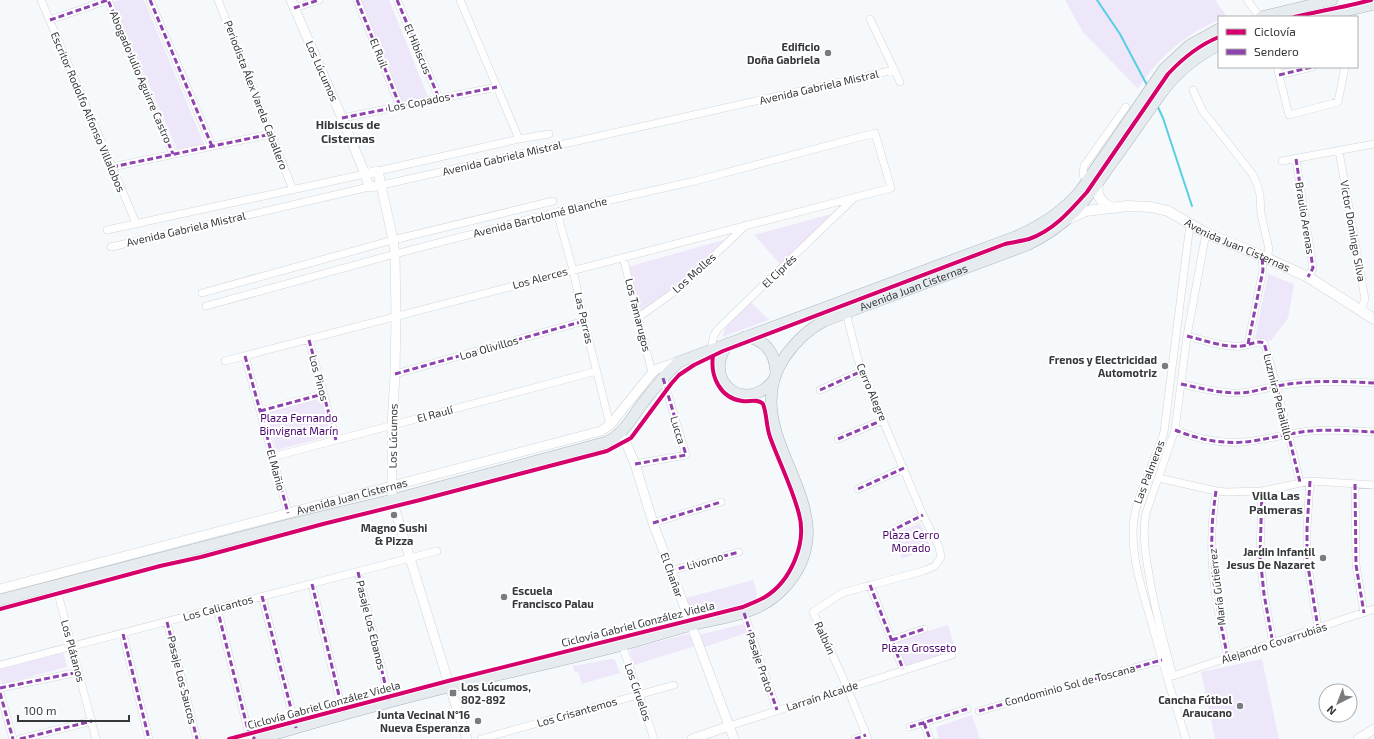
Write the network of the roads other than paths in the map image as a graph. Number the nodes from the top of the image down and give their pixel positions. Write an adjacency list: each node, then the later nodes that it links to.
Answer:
1 (41, 0): 19 (street, Escritor Rodolfo Alfonso Villalobos)
2 (108, 0): 19 (street); 41 (street, Abogado Julio Aguirre Castro)
3 (150, 0): 39 (street)
4 (218, 0): 35 (street, Periodista Álex Varela Caballero)
5 (319, 0): 11 (street)
6 (357, 0): 31 (street, El Ruil)
7 (397, 0): 30 (street, El Hibiscus)
8 (460, 0): 28 (street)
9 (1248, 0): 15 (street)
10 (1333, 0): 14 (street); 16 (main road)
11 (293, 4): 33 (street, Los Lúcumos)
12 (1374, 4): 13 (main road)
13 (1358, 12): 14 (main road)
14 (1338, 13): 17 (main road)
15 (1260, 16)
16 (1265, 16)
17 (1324, 16)
18 (870, 19): 25 (street)
19 (50, 20): 44 (street, Escritor Rodolfo Alfonso Villalobos)
20 (1218, 30): 47 (main road)
21 (1218, 45): 47 (main road)
22 (1277, 68): 26 (street)
23 (1308, 68): 26 (street)
24 (1345, 68): 26 (street)
25 (894, 70): 27 (street); 48 (street, Avenida Gabriela Mistral)
26 (1279, 75)
27 (900, 82)
28 (497, 87): 30 (street, Los Copados); 37 (street)
29 (1193, 90): 65 (street)
30 (439, 98): 31 (street, Los Copados)
31 (400, 106): 33 (street, Los Copados)
32 (1126, 107): 47 (street)
33 (342, 118): 46 (street, Los Lúcumos)
34 (875, 133): 51 (street, Los Alerces); 54 (street, Avenida Bartolomé Blanche)
35 (271, 134): 39 (street); 50 (street, Periodista Álex Varela Caballero)
36 (549, 134): 37 (street, Avenida Gabriela Mistral)
37 (519, 139): 45 (street, Avenida Gabriela Mistral)
38 (1374, 144): 40 (street)
39 (212, 146): 41 (street)
40 (1339, 151): 42 (street); 70 (street, Víctor Domingo Silva)
41 (173, 154): 44 (street)
42 (1296, 159): 43 (street); 67 (street, Braulio Arenas)
43 (1282, 161)
44 (112, 167): 56 (street, Escritor Rodolfo Alfonso Villalobos)
45 (378, 171): 46 (street, Avenida Gabriela Mistral); 48 (street, Los Lúcumos)
46 (366, 174): 49 (street, Los Lúcumos); 50 (street, Avenida Gabriela Mistral)
47 (1095, 178): 53 (main road); 55 (main road, Avenida Juan Cisternas); 77 (main road, Avenida Juan Cisternas)
48 (382, 185): 49 (street, Avenida Gabriela Mistral); 61 (street, Los Lúcumos)
49 (370, 187): 62 (street, Avenida Gabriela Mistral)
50 (293, 190): 56 (street, Avenida Gabriela Mistral)
51 (855, 197): 58 (street, Los Alerces); 81 (street, El Ciprés)
52 (553, 201): 61 (street, Avenida Bartolomé Blanche)
53 (1118, 208): 55 (main road, Avenida Juan Cisternas); 57 (main road, Avenida Juan Cisternas)
54 (557, 212): 63 (street, Avenida Bartolomé Blanche); 66 (street, Las Parras)
55 (1068, 219): 71 (main road, Avenida Juan Cisternas)
56 (136, 224): 59 (street, Avenida Gabriela Mistral)
57 (1190, 224): 60 (main road, Avenida Juan Cisternas); 151 (street, Las Palmeras)
58 (746, 225): 64 (street, Los Alerces); 73 (street, Los Molles)
59 (107, 230)
60 (1206, 232): 65 (main road, Avenida Juan Cisternas); 76 (street, Las Palmeras)
61 (393, 240): 63 (street, Los Lúcumos); 68 (street, Avenida Bartolomé Blanche)
62 (111, 247)
63 (395, 254): 69 (street, Avenida Bartolomé Blanche); 72 (street, Los Lúcumos)
64 (623, 257): 66 (street, Los Alerces); 73 (street, Los Tamarugos)
65 (1265, 257): 67 (main road, Avenida Juan Cisternas); 80 (street)
66 (573, 270): 72 (street, Los Alerces); 75 (street, Las Parras)
67 (1308, 277): 70 (main road, Avenida Juan Cisternas)
68 (202, 293)
69 (206, 306)
70 (1361, 310): 74 (main road, Avenida Juan Cisternas)
71 (846, 313): 86 (street, Cerro Alegre); 89 (main road, Avenida Juan Cisternas)
72 (396, 316): 78 (street, Los Alerces); 88 (street, Los Lúcumos)
73 (639, 317): 87 (street, Los Tamarugos)
74 (1374, 319)
75 (584, 321): 85 (street, Las Parras); 88 (street, Loa Olivillos)
76 (1187, 336): 80 (street, Luzmira Peñailillo); 92 (street, Las Palmeras)
77 (745, 337): 79 (main road, Avenida Juan Cisternas); 89 (main road)
78 (309, 340): 82 (street, Los Alerces); 95 (street, Los Pinos)
79 (729, 343): 81 (main road, Avenida Juan Cisternas); 89 (main road)
80 (1248, 344): 93 (street, Luzmira Peñailillo)
81 (711, 349): 84 (main road, Avenida Juan Cisternas)
82 (245, 356): 83 (street, Los Alerces); 96 (street, El Mañio)
83 (226, 361)
84 (679, 362): 87 (street, Avenida Juan Cisternas); 90 (main road, Avenida Juan Cisternas)
85 (597, 371): 98 (street, El Raulí); 99 (street, Las Parras)
86 (862, 371): 94 (street); 97 (street, Cerro Alegre)
87 (652, 373): 99 (street, Avenida Juan Cisternas)
88 (395, 374): 98 (street, Los Lúcumos)
89 (775, 377): 138 (main road)
90 (663, 378): 103 (main road, Avenida Juan Cisternas); 107 (street, Lucca)
91 (1374, 383): 93 (street)
92 (1181, 384): 93 (street); 100 (street, Las Palmeras)
93 (1277, 386): 102 (street, Luzmira Peñailillo)
94 (820, 390)
95 (324, 394): 96 (street); 105 (street, Los Pinos)
96 (260, 411): 106 (street, El Mañio)
97 (883, 420): 104 (street); 108 (street, Cerro Alegre)
98 (392, 425): 105 (street, El Raulí); 113 (street, Los Lúcumos)
99 (610, 425): 113 (street, Avenida Juan Cisternas)
100 (1175, 430): 102 (street); 109 (street, Las Palmeras)
101 (1374, 432): 102 (street)
102 (1288, 433): 111 (street, Luzmira Peñailillo)
103 (620, 434): 107 (street, El Chañar); 118 (main road, Avenida Juan Cisternas)
104 (838, 439)
105 (336, 440): 106 (street, El Raulí)
106 (272, 457): 120 (street, El Mañio)
107 (635, 464): 122 (street, El Chañar)
108 (904, 468): 115 (street); 121 (street, Cerro Alegre)
109 (1159, 478): 116 (street); 155 (street, Las Palmeras)
110 (1310, 481): 111 (street); 112 (street); 142 (street)
111 (1300, 482): 117 (street)
112 (1355, 484): 114 (street); 139 (street)
113 (392, 485): 118 (street, Los Lúcumos); 120 (street, Avenida Juan Cisternas)
114 (1374, 486)
115 (858, 489)
116 (1216, 491): 117 (street); 150 (street, María Gutierrez)
117 (1262, 491): 146 (street)
118 (392, 500): 127 (street, Los Lúcumos); 132 (main road, Avenida Juan Cisternas)
119 (721, 502): 122 (street)
120 (288, 514): 133 (street, Avenida Juan Cisternas)
121 (924, 515): 123 (street); 124 (street, Cerro Alegre)
122 (653, 523): 128 (street, El Chañar)
123 (889, 532)
124 (939, 547): 131 (street, Ralbún)
125 (437, 551): 127 (street, Los Calicantos)
126 (739, 552): 128 (street, Livorno)
127 (410, 557): 129 (street, Los Calicantos); 157 (street, Los Lúcumos)
128 (670, 571): 141 (street, El Chañar)
129 (358, 572): 130 (street, Los Calicantos); 162 (street, Pasaje Los Ebanos)
130 (312, 584): 134 (street, Los Calicantos); 166 (street)
131 (870, 585): 145 (street); 158 (street, Ralbún)
132 (56, 586): 135 (main road, Avenida Juan Cisternas); 148 (street, Los Plátanos)
133 (0, 589)
134 (262, 596): 136 (street, Los Calicantos); 171 (street)
135 (0, 600)
136 (217, 608): 140 (street, Los Calicantos); 179 (street)
137 (1374, 609): 139 (street, Alejandro Covarrubias)
138 (744, 613): 141 (main road); 164 (street, Pasaje Prato)
139 (1364, 613): 142 (street, Alejandro Covarrubias)
140 (168, 622): 144 (street, Los Calicantos); 178 (street, Pasaje Los Saucos)
141 (691, 626): 147 (main road); 169 (street, El Chañar)
142 (1318, 628): 146 (street, Alejandro Covarrubias)
143 (924, 629): 145 (street)
144 (123, 634): 148 (street, Los Calicantos); 177 (street)
145 (892, 640): 153 (street)
146 (1273, 644): 150 (street, Alejandro Covarrubias)
147 (622, 645): 157 (main road); 161 (street, Los Ciruelos)
148 (72, 646): 152 (street, Los Calicantos); 154 (street, Los Plátanos)
149 (952, 655): 153 (street, Larraín Alcalde)
150 (1228, 658): 155 (street, Alejandro Covarrubias)
151 (1162, 660): 165 (street, Condominio Sol de Toscana); 188 (street, Las Palmeras)
152 (0, 665)
153 (903, 669): 158 (street, Larraín Alcalde)
154 (78, 672): 159 (street); 167 (street, Los Plátanos)
155 (1173, 676)
156 (674, 685): 161 (street, Los Crisantemos)
157 (449, 686): 162 (main road); 181 (street, Los Lúcumos)
158 (848, 687): 164 (street, Larraín Alcalde); 173 (street, Ralbún)
159 (0, 688)
160 (0, 693): 174 (street)
161 (639, 695): 182 (street, Los Crisantemos); 183 (street, Los Ciruelos)
162 (390, 702): 166 (main road)
163 (967, 709): 168 (street)
164 (777, 710): 169 (street, Larraín Alcalde)
165 (979, 711)
166 (344, 714): 171 (main road)
167 (92, 721): 175 (street); 176 (street, Los Plátanos)
168 (924, 723): 170 (street); 187 (street)
169 (729, 726): 184 (street, Larraín Alcalde); 185 (street, El Chañar)
170 (910, 727)
171 (296, 728): 180 (main road)
172 (1374, 729): 189 (street)
173 (867, 737): 186 (street)
174 (13, 739)
175 (20, 739)
176 (96, 739)
177 (149, 739)
178 (197, 739)
179 (255, 739)
180 (258, 739)
181 (467, 739)
182 (481, 739)
183 (654, 739)
184 (692, 739)
185 (734, 739)
186 (855, 739)
187 (930, 739)
188 (1186, 739)
189 (1358, 739)

